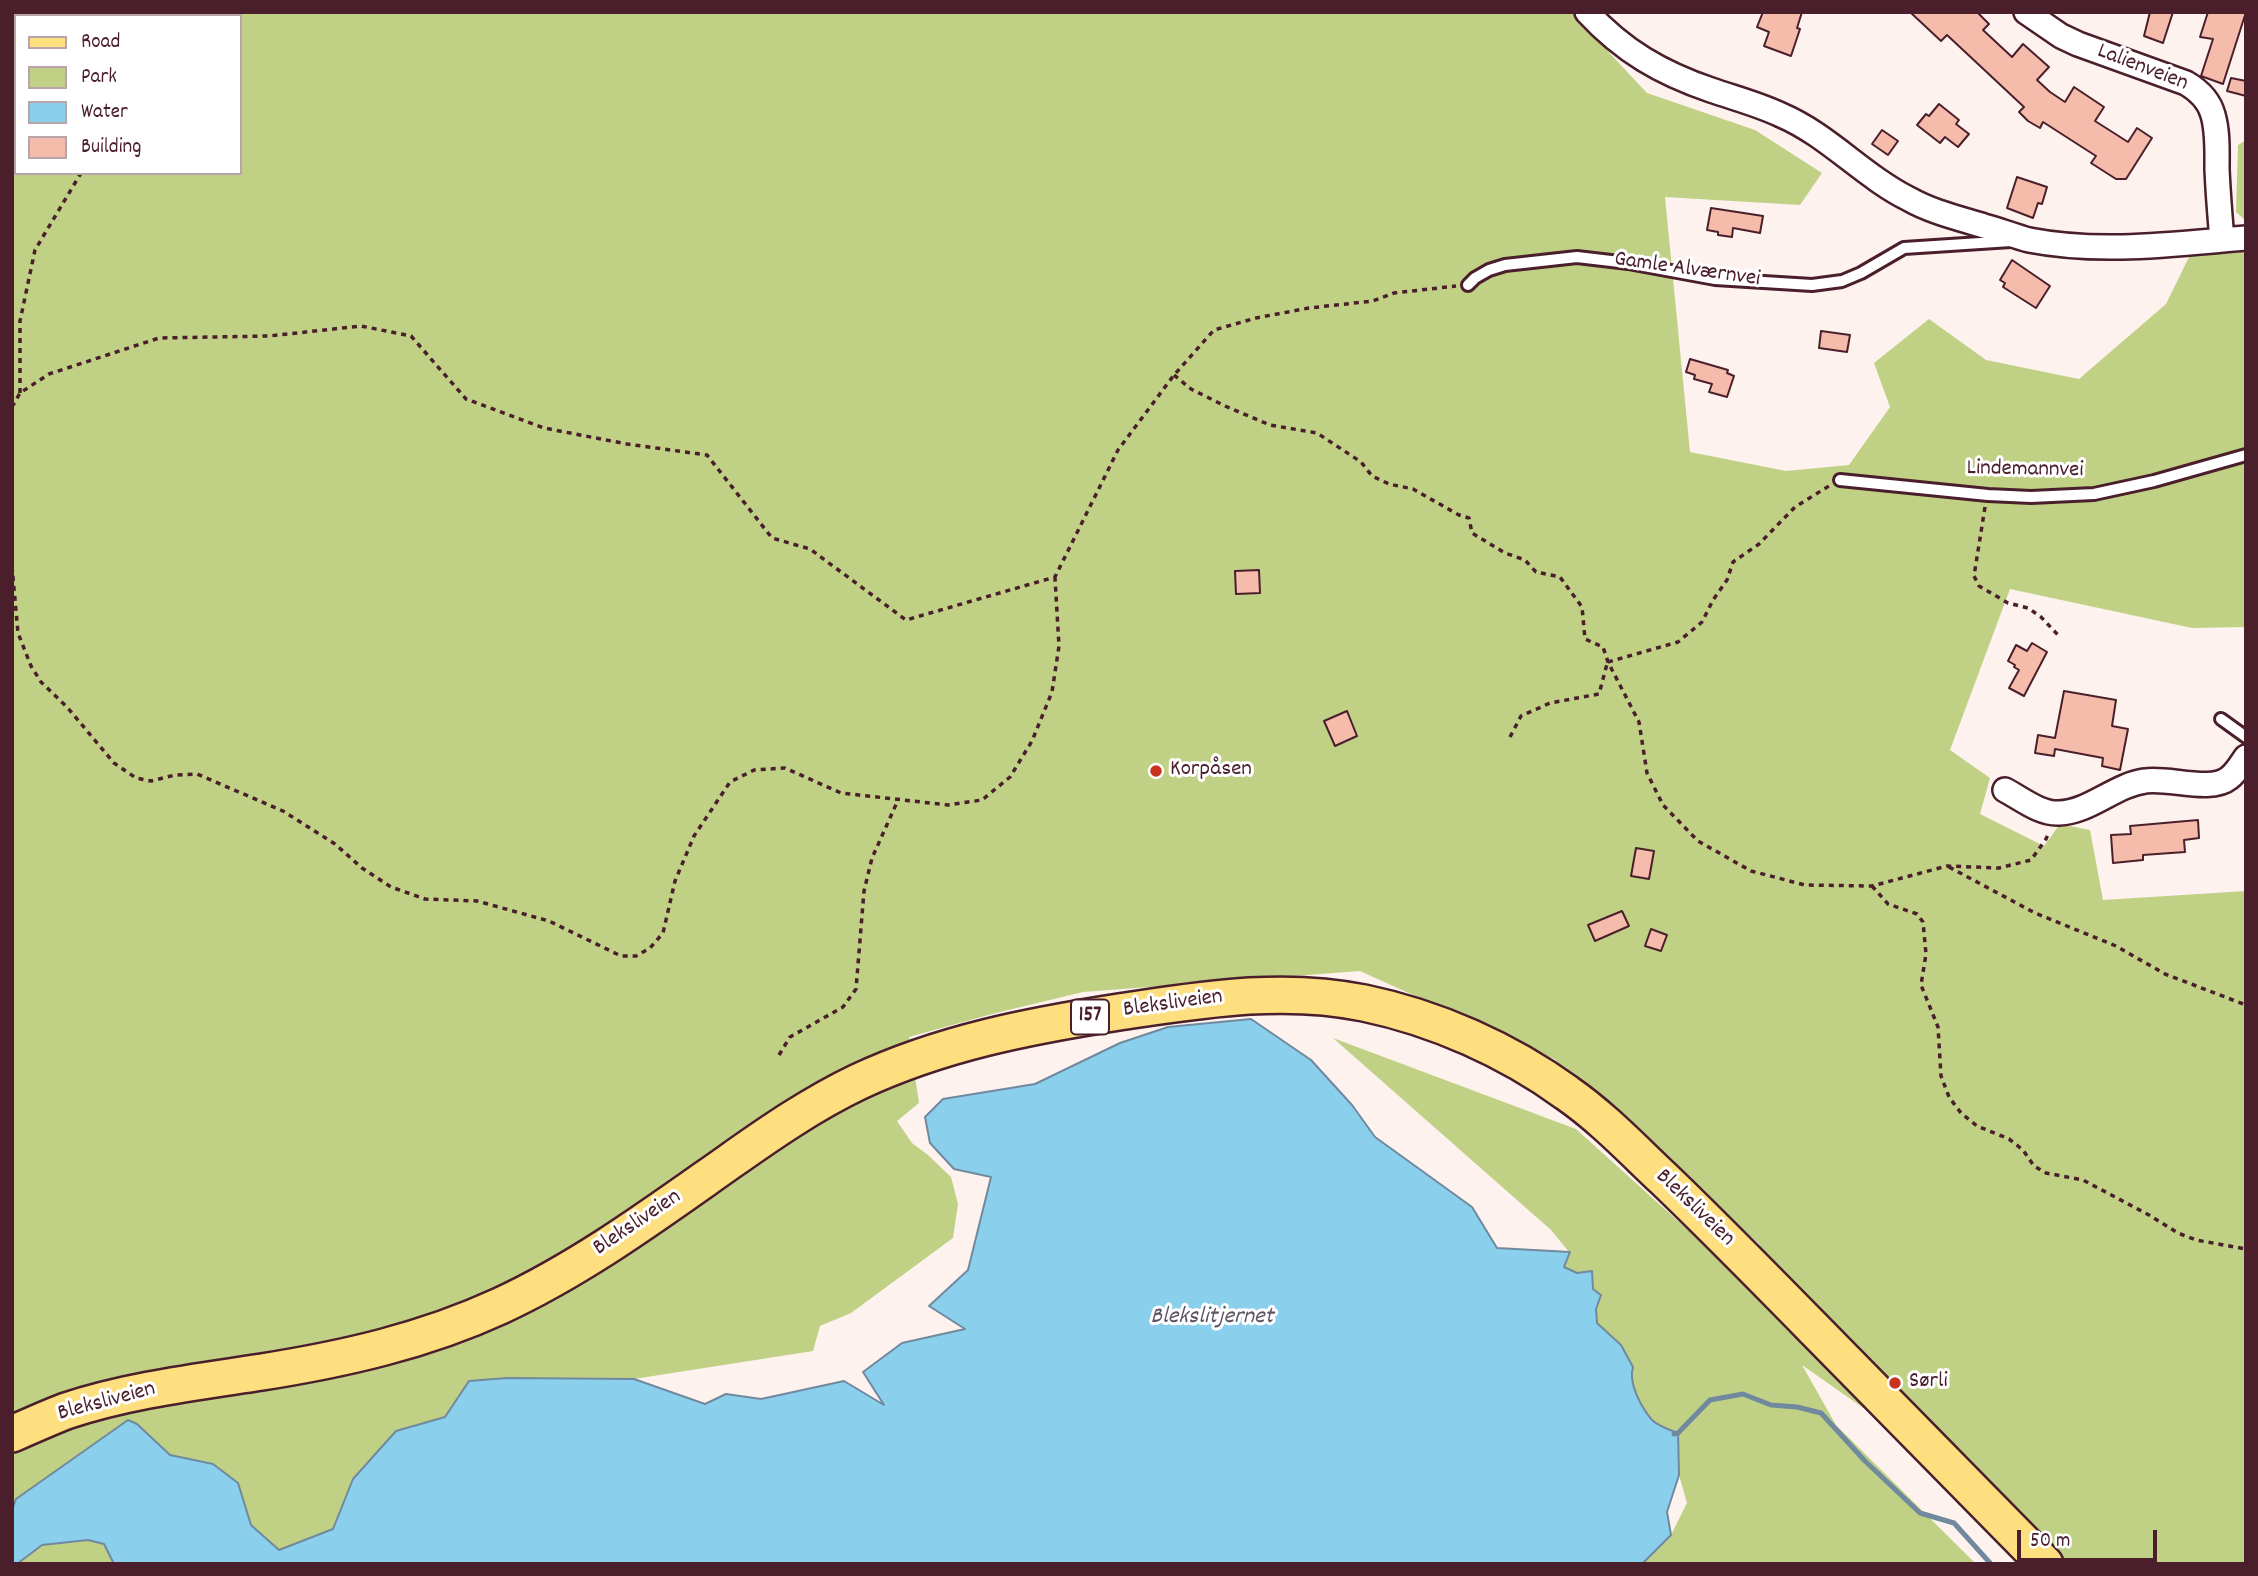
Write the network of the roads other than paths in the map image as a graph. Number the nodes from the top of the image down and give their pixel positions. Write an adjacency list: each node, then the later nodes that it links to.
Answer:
1 (1587, 12): 4 (street, Gamle Alværnvei)
2 (2026, 12): 5 (street, Lalienveien)
3 (2246, 238): 5 (street, Gamle Alværnvei)
4 (2028, 239): 5 (street, Gamle Alværnvei); 6 (lane, Gamle Alværnvei)
5 (2222, 240)
6 (1468, 285)
7 (2246, 455): 8 (lane, Lindemannvei)
8 (1840, 480)
9 (2221, 719): 10 (lane)
10 (2246, 737)
11 (2246, 757): 12 (street)
12 (2005, 790)
13 (12, 1434): 14 (main road, Bleksliveien / 157)
14 (2045, 1564)

